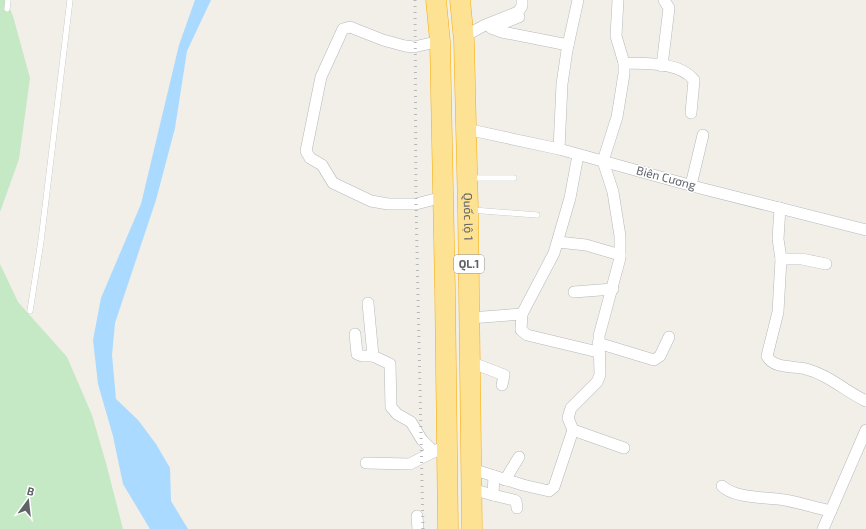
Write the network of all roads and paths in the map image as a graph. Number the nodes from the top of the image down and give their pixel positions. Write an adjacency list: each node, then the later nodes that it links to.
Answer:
1 (8, 0): 9 (lane)
2 (70, 0): 37 (lane)
3 (436, 0): 12 (highway, Quốc lộ 1 / QL.1)
4 (460, 0): 11 (highway, Quốc lộ 1 / QL.1)
5 (522, 0): 11 (street)
6 (578, 0): 13 (street)
7 (618, 0): 14 (street)
8 (664, 0): 15 (street)
9 (7, 9)
10 (519, 17): 13 (street)
11 (463, 37): 17 (highway, Quốc lộ 1 / QL.1)
12 (440, 41): 25 (highway, Quốc lộ 1 / QL.1); 25 (street)
13 (568, 45): 19 (street)
14 (624, 62): 15 (street); 21 (street)
15 (662, 66): 16 (street)
16 (691, 113)
17 (466, 128): 19 (street, Biên Cương); 22 (highway, Quốc lộ 1 / QL.1)
18 (703, 135): 24 (street)
19 (559, 148): 20 (street, Biên Cương)
20 (578, 155): 21 (street, Biên Cương); 30 (street)
21 (603, 161): 24 (street, Biên Cương); 31 (street)
22 (467, 178): 23 (lane); 27 (highway, Quốc lộ 1 / QL.1)
23 (514, 178)
24 (692, 186): 26 (street, Biên Cương)
25 (443, 196): 50 (highway, Quốc lộ 1 / QL.1)
26 (780, 208): 29 (street, Biên Cương); 32 (street)
27 (468, 210): 28 (lane); 39 (highway, Quốc lộ 1 / QL.1)
28 (537, 215)
29 (866, 230)
30 (558, 242): 31 (street); 38 (street)
31 (620, 255): 34 (street)
32 (780, 259): 33 (street); 46 (street)
33 (826, 264)
34 (613, 289): 35 (street); 42 (street)
35 (574, 292)
36 (368, 303): 43 (street)
37 (30, 311)
38 (522, 314): 39 (street); 42 (street)
39 (470, 318): 44 (highway, Quốc lộ 1 / QL.1)
40 (355, 334): 43 (street)
41 (670, 337): 42 (street)
42 (598, 348): 47 (street)
43 (373, 356): 50 (street)
44 (470, 362): 45 (street); 53 (highway, Quốc lộ 1 / QL.1)
45 (502, 385)
46 (866, 401)
47 (573, 430): 49 (street); 55 (street)
48 (866, 430): 60 (street)
49 (624, 448)
50 (440, 449): 52 (street); 63 (highway, Quốc lộ 1 / QL.1)
51 (518, 457): 55 (street)
52 (366, 463)
53 (472, 469): 54 (street); 57 (highway, Quốc lộ 1 / QL.1)
54 (494, 476): 55 (street); 58 (street)
55 (505, 480)
56 (722, 486): 60 (street)
57 (472, 489): 58 (street); 64 (highway, Quốc lộ 1 / QL.1)
58 (493, 495): 59 (street)
59 (518, 508)
60 (831, 512): 65 (street)
61 (417, 516): 62 (street)
62 (418, 529)
63 (448, 529)
64 (472, 529)
65 (823, 529)

